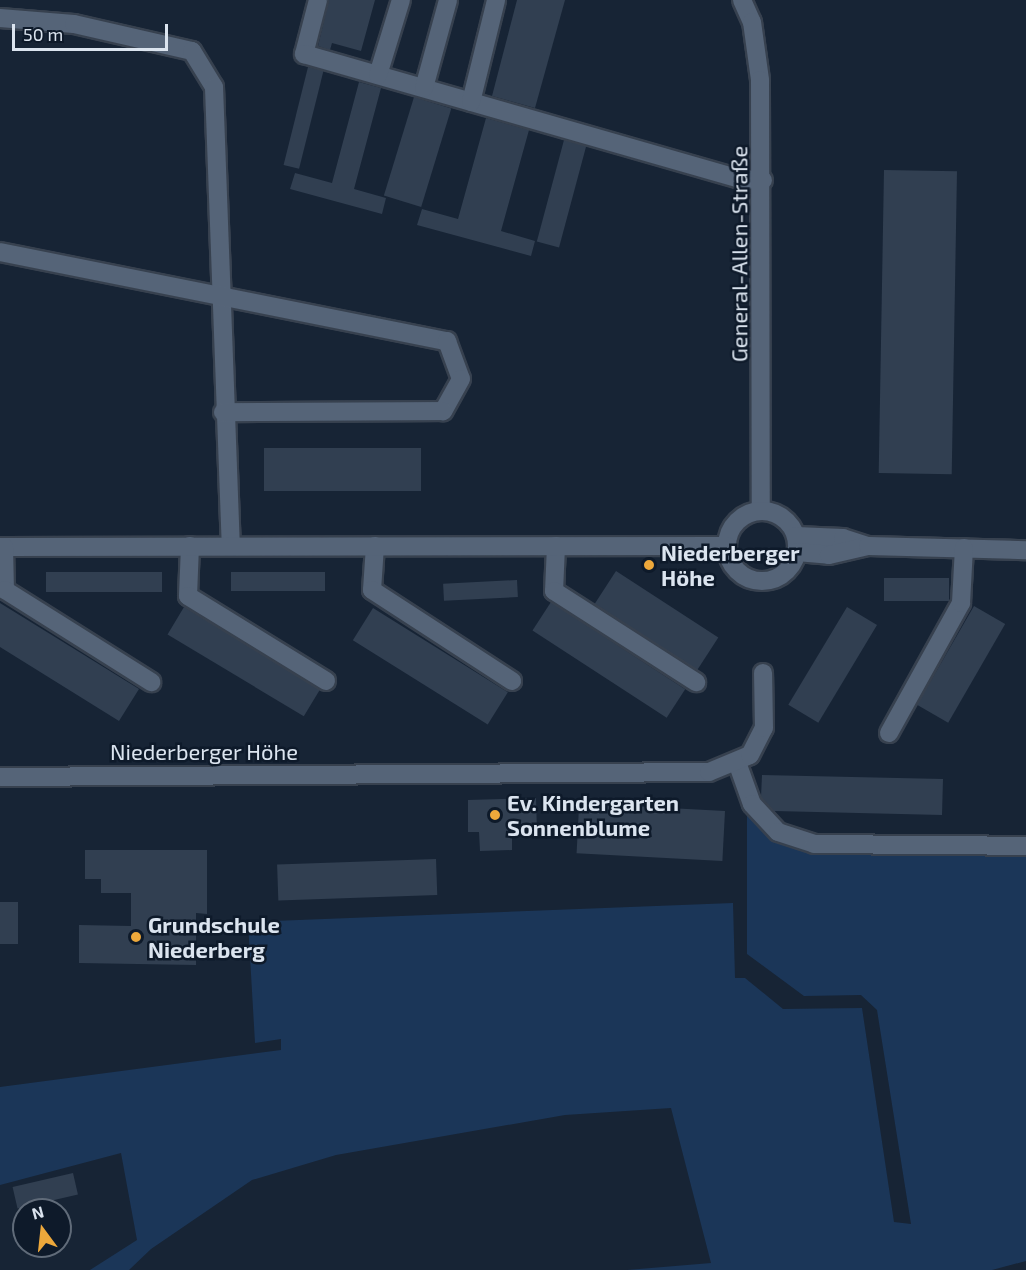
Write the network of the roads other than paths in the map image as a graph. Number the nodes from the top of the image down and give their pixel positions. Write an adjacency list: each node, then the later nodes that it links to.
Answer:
1 (318, 0): 7 (street)
2 (400, 0): 7 (street)
3 (448, 0): 8 (street)
4 (496, 0): 9 (street)
5 (742, 0): 10 (street, General-Allen-Straße)
6 (0, 18): 12 (street)
7 (378, 75): 8 (street)
8 (424, 88): 9 (street)
9 (471, 102): 10 (street)
10 (763, 180): 14 (street, General-Allen-Straße)
11 (0, 252): 12 (street)
12 (219, 297): 13 (street); 13 (street)
13 (223, 412): 17 (street)
14 (761, 511): 15 (street); 20 (street)
15 (796, 544): 20 (street); 22 (street)
16 (190, 546): 17 (street); 21 (street); 25 (street)
17 (231, 546): 18 (street)
18 (375, 546): 19 (street); 26 (street)
19 (556, 546): 20 (street); 28 (street)
20 (727, 546)
21 (2, 547): 27 (street)
22 (964, 548): 23 (street); 29 (street)
23 (1026, 550)
24 (763, 673): 30 (street)
25 (326, 681)
26 (512, 681)
27 (151, 682)
28 (696, 682)
29 (889, 732)
30 (738, 765): 31 (street, Niederberger Höhe); 32 (street)
31 (0, 777)
32 (1026, 846)

